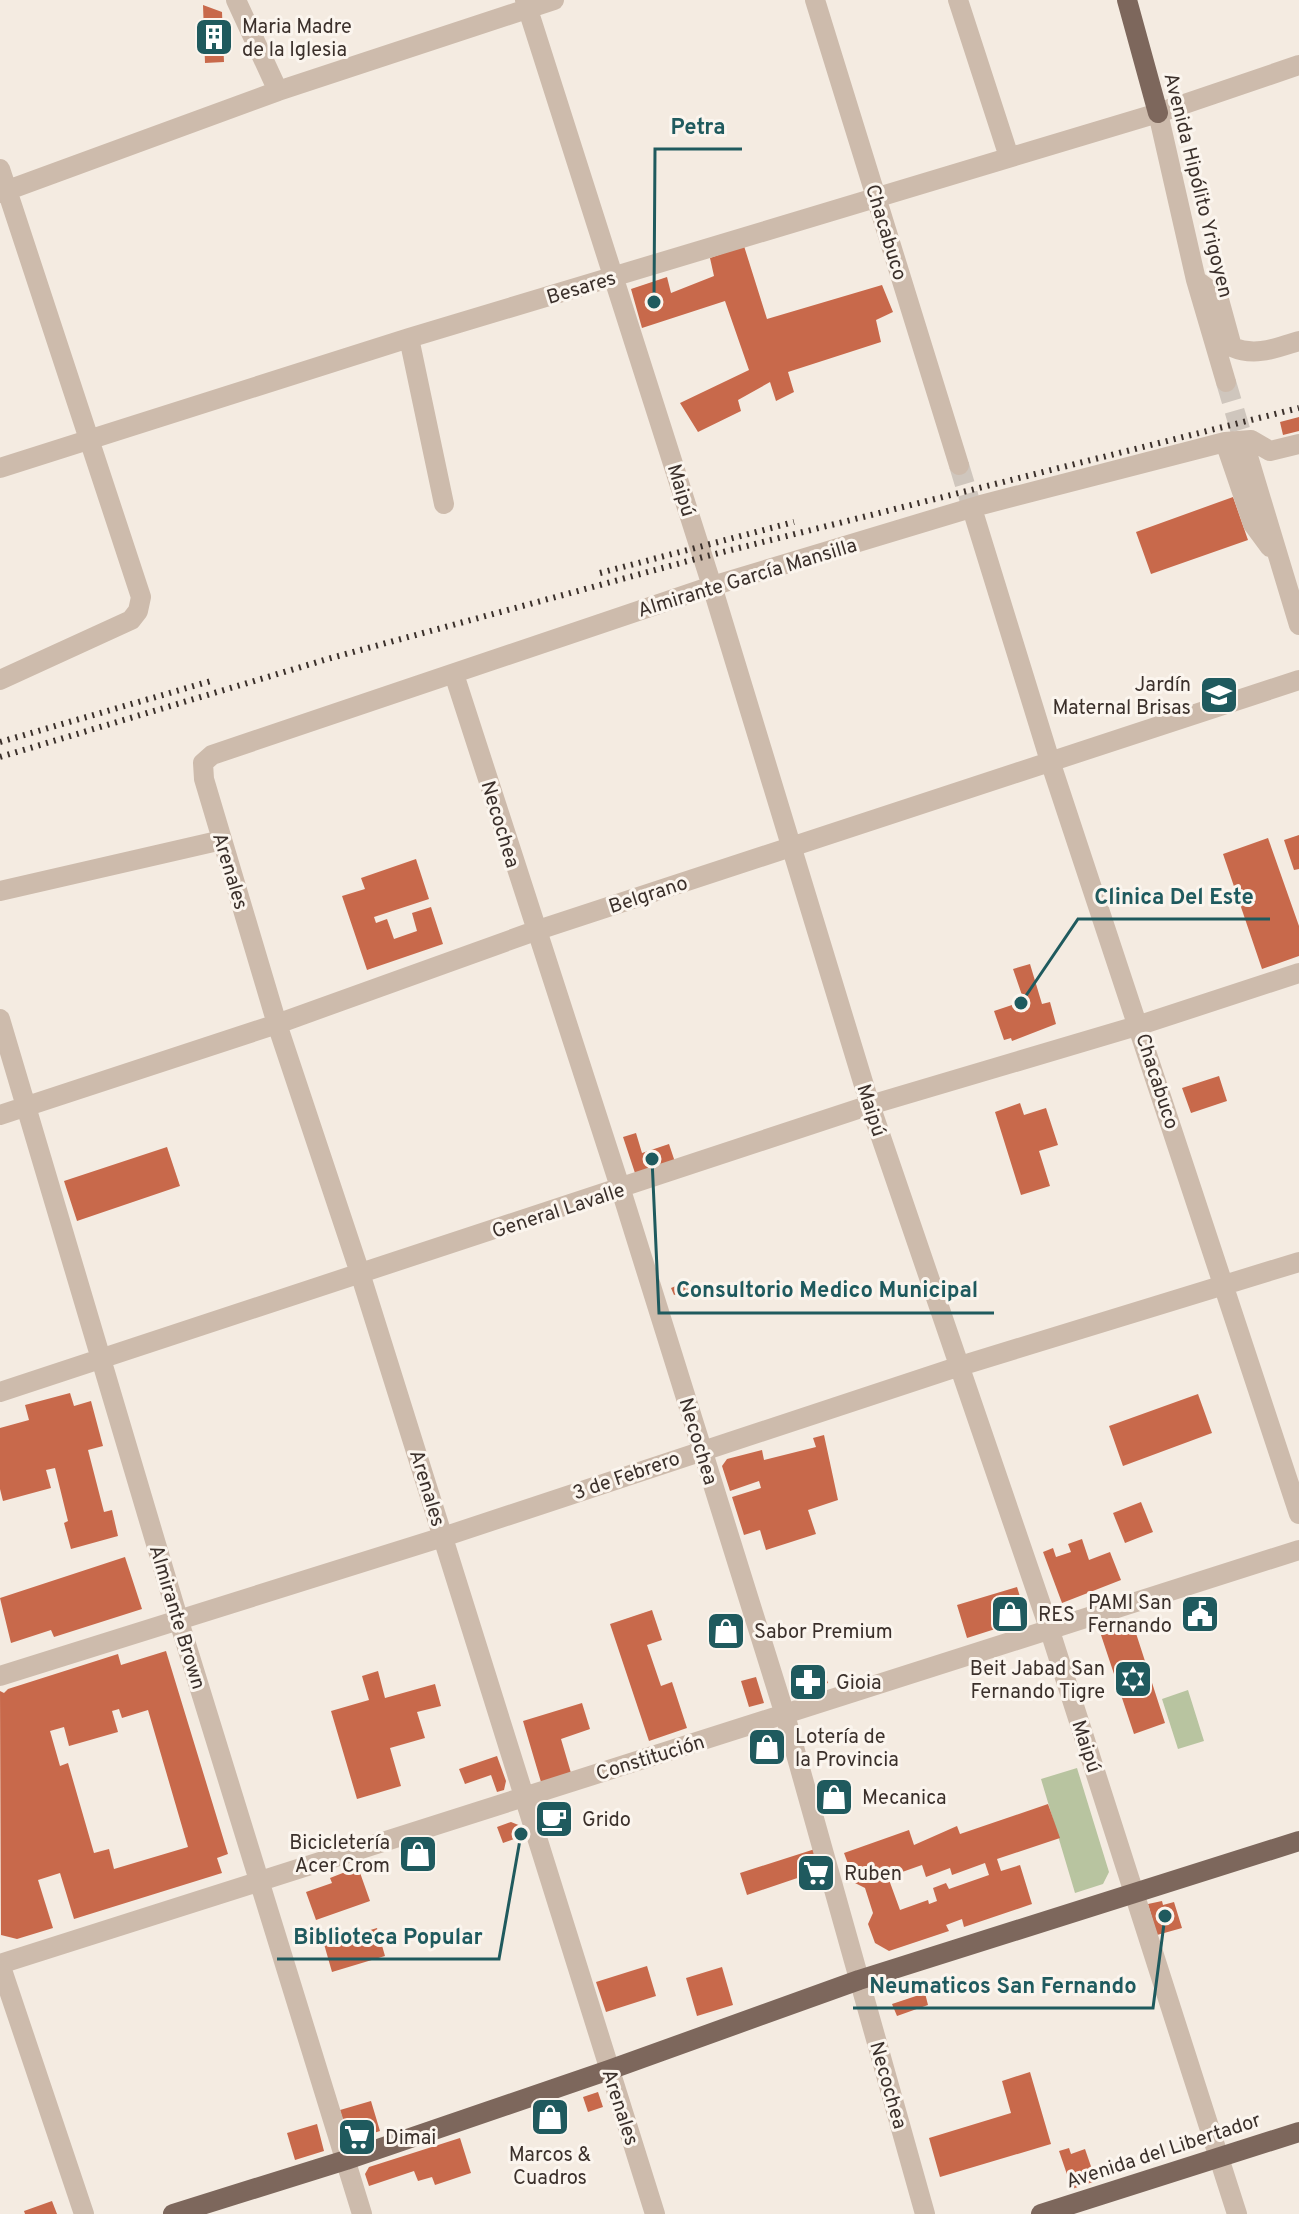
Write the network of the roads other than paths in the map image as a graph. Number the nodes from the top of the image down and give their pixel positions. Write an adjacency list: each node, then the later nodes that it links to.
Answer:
1 (554, 0): 6 (street)
2 (815, 0): 13 (street, Chacabuco)
3 (958, 0): 10 (street)
4 (1127, 0): 9 (main road, Avenida Hipólito Yrigoyen)
5 (233, 1): 8 (street)
6 (526, 4): 8 (street); 14 (street, Maipú)
7 (1299, 65): 9 (street, Besares)
8 (278, 91): 12 (street)
9 (1158, 113): 10 (street, Besares); 15 (street, Avenida Hipólito Yrigoyen)
10 (1009, 157): 13 (street, Besares)
11 (0, 169): 12 (street)
12 (3, 191): 19 (street)
13 (876, 195): 14 (street, Besares); 23 (street, Chacabuco)
14 (615, 277): 16 (street, Besares); 28 (street, Maipú)
15 (1196, 280): 17 (street); 18 (street, Avenida Hipólito Yrigoyen)
16 (409, 338): 19 (street, Besares); 25 (street)
17 (1298, 344)
18 (1226, 382)
19 (90, 440): 24 (street, Besares); 31 (street)
20 (1225, 442): 22 (street, Almirante García Mansilla); 26 (street, Almirante García Mansilla); 27 (street)
21 (1299, 444): 22 (street, Almirante García Mansilla)
22 (1252, 448): 27 (street)
23 (959, 465)
24 (0, 468)
25 (444, 504)
26 (978, 512): 28 (street, Almirante García Mansilla); 33 (street, Chacabuco)
27 (1278, 557): 29 (street)
28 (712, 586): 30 (street, Almirante García Mansilla); 36 (street, Maipú)
29 (1299, 625)
30 (454, 674): 34 (street, Almirante García Mansilla); 38 (street, Necochea)
31 (0, 680)
32 (1299, 680): 33 (street, Belgrano)
33 (1050, 761): 36 (street, Belgrano); 42 (street, Chacabuco)
34 (203, 763): 35 (street, Arenales)
35 (222, 840): 37 (street); 41 (street, Arenales)
36 (790, 848): 38 (street, Belgrano); 43 (street, Maipú)
37 (0, 891)
38 (535, 931): 41 (street, Belgrano); 46 (street, Necochea)
39 (1299, 973): 42 (street, General Lavalle)
40 (0, 1019): 44 (street, Almirante Brown)
41 (277, 1024): 44 (street, Belgrano); 48 (street, Arenales)
42 (1140, 1025): 43 (street, General Lavalle); 49 (street, Chacabuco)
43 (870, 1105): 46 (street, General Lavalle); 51 (street, Maipú)
44 (25, 1107): 45 (street, Belgrano); 50 (street, Almirante Brown)
45 (0, 1115)
46 (621, 1190): 48 (street, General Lavalle); 53 (street, Necochea)
47 (1299, 1262): 49 (street, 3 de Febrero)
48 (360, 1273): 50 (street, General Lavalle); 55 (street, Arenales)
49 (1224, 1286): 51 (street, 3 de Febrero); 54 (street, Chacabuco)
50 (101, 1360): 52 (street, General Lavalle); 57 (street, Almirante Brown)
51 (957, 1367): 53 (street, 3 de Febrero); 58 (street, Maipú)
52 (0, 1392)
53 (702, 1450): 55 (street, 3 de Febrero); 60 (street, Necochea)
54 (1299, 1514)
55 (443, 1537): 57 (street, 3 de Febrero); 61 (street, Arenales)
56 (1299, 1550): 58 (street, Constitución)
57 (178, 1618): 59 (street, 3 de Febrero); 63 (street, Almirante Brown)
58 (1050, 1631): 60 (street, Constitución); 64 (street, Maipú)
59 (0, 1676)
60 (785, 1715): 61 (street, Constitución); 66 (street, Necochea)
61 (524, 1796): 63 (street, Constitución); 67 (street, Arenales)
62 (1299, 1841): 64 (main road)
63 (259, 1881): 65 (street, Constitución); 70 (street, Almirante Brown)
64 (1135, 1895): 66 (main road); 69 (street, Maipú)
65 (0, 1964): 71 (street)
66 (859, 1980): 67 (main road); 75 (street, Necochea)
67 (609, 2070): 70 (main road); 74 (street, Arenales)
68 (1299, 2132): 69 (main road, Avenida del Libertador)
69 (1219, 2157): 76 (main road, Avenida del Libertador); 77 (street, Maipú)
70 (346, 2160): 72 (main road); 73 (street, Almirante Brown)
71 (84, 2214)
72 (173, 2214)
73 (362, 2214)
74 (655, 2214)
75 (925, 2214)
76 (1041, 2214)
77 (1237, 2214)

